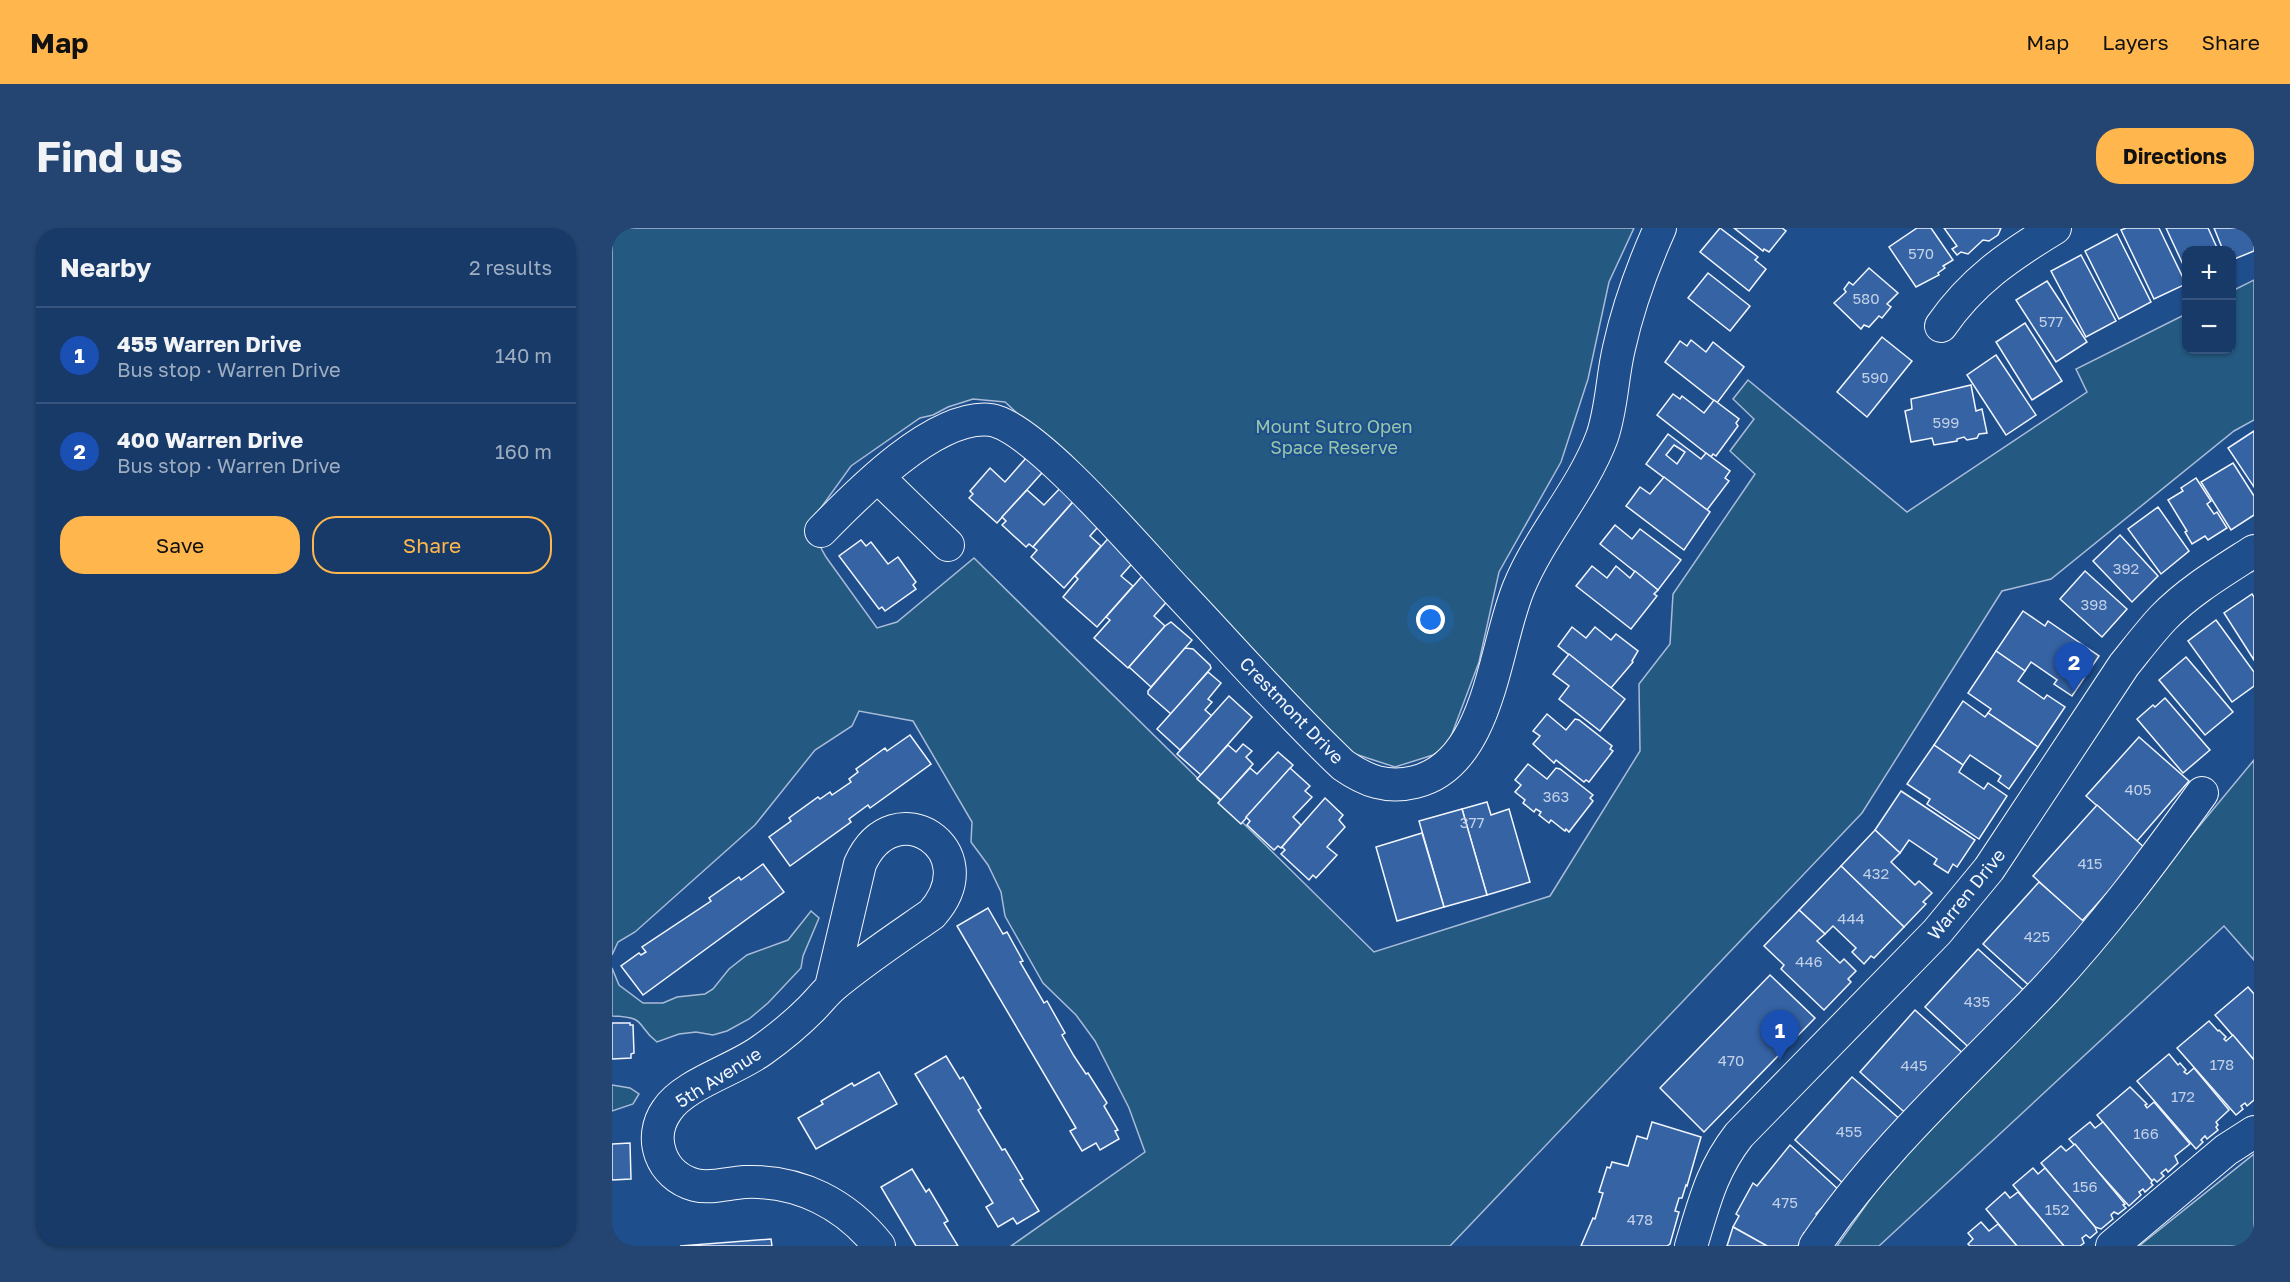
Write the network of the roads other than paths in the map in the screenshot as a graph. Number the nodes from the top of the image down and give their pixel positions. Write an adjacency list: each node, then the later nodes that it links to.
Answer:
1 (1660, 228): 4 (street, Crestmont Drive)
2 (2055, 228): 3 (street)
3 (1941, 326)
4 (878, 477): 5 (street, Crestmont Drive); 6 (street)
5 (821, 531)
6 (948, 545)
7 (2254, 551): 12 (street, Warren Drive)
8 (2202, 793): 13 (street)
9 (831, 987): 9 (street, 5th Avenue); 11 (street, 5th Avenue)
10 (2254, 1132): 14 (street)
11 (879, 1246)
12 (1691, 1246)
13 (1815, 1246)
14 (2112, 1246)

